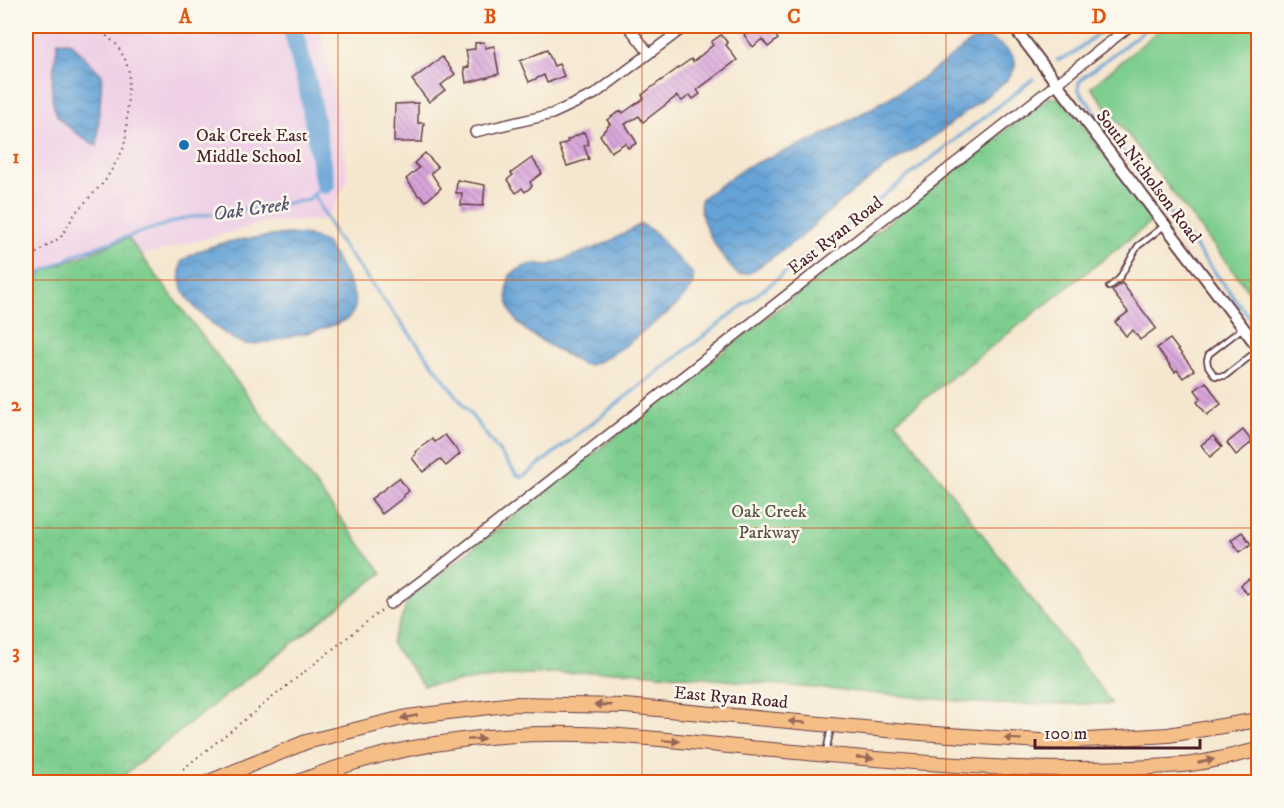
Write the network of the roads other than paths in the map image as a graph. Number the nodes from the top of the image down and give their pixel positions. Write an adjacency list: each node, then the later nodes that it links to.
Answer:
1 (628, 26): 5 (street)
2 (686, 26): 5 (street)
3 (1013, 26): 6 (street, South Nicholson Road)
4 (1130, 26): 6 (street, East Ryan Road)
5 (649, 53): 7 (street)
6 (1057, 83): 8 (street, South Nicholson Road); 12 (street, East Ryan Road)
7 (475, 132)
8 (1166, 225): 9 (lane); 10 (street, South Nicholson Road)
9 (1109, 287)
10 (1244, 327): 11 (street, South Nicholson Road); 11 (lane)
11 (1258, 348)
12 (390, 604)
13 (1258, 720): 14 (main road, East Ryan Road, one-way to 14)
14 (831, 725): 16 (lane); 17 (main road, East Ryan Road, one-way to 17)
15 (1258, 748): 16 (main road, one-way to 15)
16 (826, 754): 20 (main road, one-way to 16)
17 (230, 774): 18 (main road, East Ryan Road); 19 (main road)
18 (209, 783)
19 (216, 783)
20 (297, 783)

